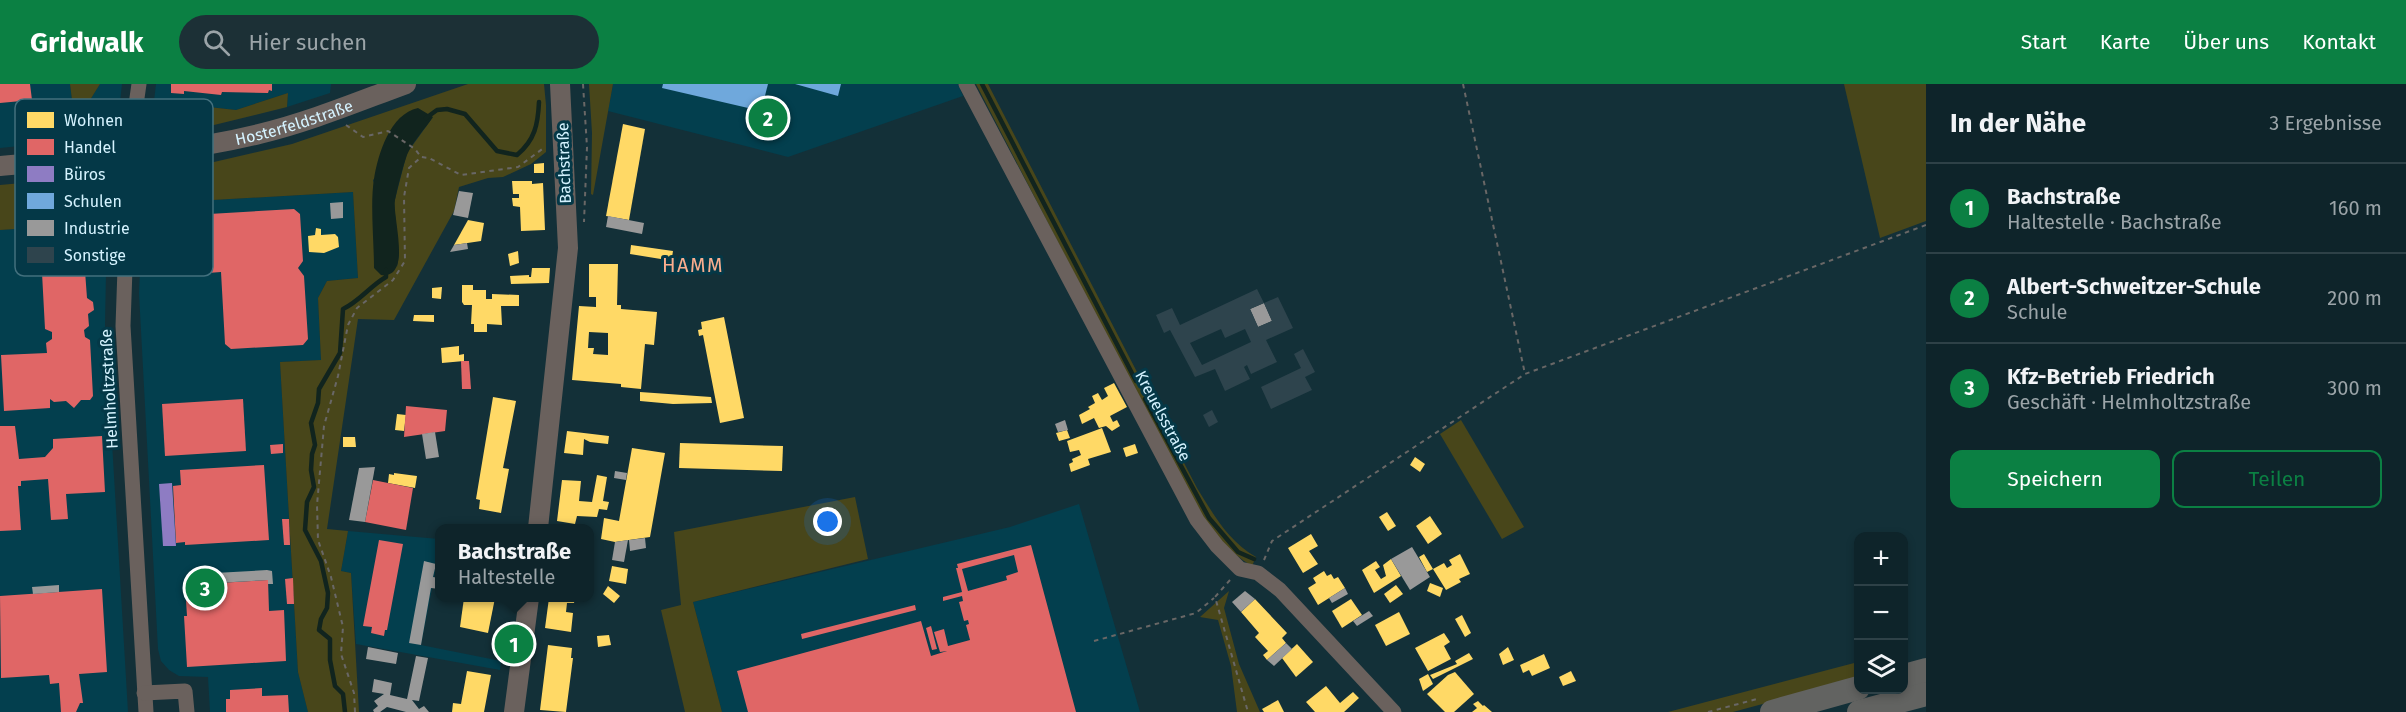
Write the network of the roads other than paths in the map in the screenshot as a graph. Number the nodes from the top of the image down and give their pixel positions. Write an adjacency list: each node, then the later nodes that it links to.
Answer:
1 (139, 84): 5 (street, Helmholtzstraße)
2 (406, 84): 6 (street, Hosterfeldstraße)
3 (561, 84): 10 (street, Bachstraße)
4 (966, 84): 20 (street, Kreuelsstraße)
5 (137, 99)
6 (213, 143)
7 (15, 165): 8 (street, Hosterfeldstraße)
8 (0, 166)
9 (125, 276): 15 (street, Helmholtzstraße)
10 (538, 524)
11 (528, 602): 19 (street)
12 (1926, 670): 13 (main road)
13 (1908, 675)
14 (1854, 689): 21 (main road)
15 (144, 693): 17 (street, Helmholtzstraße); 18 (street)
16 (1926, 694): 22 (main road)
17 (146, 712)
18 (187, 712)
19 (514, 712)
20 (1394, 712)
21 (1772, 712)
22 (1859, 712)

